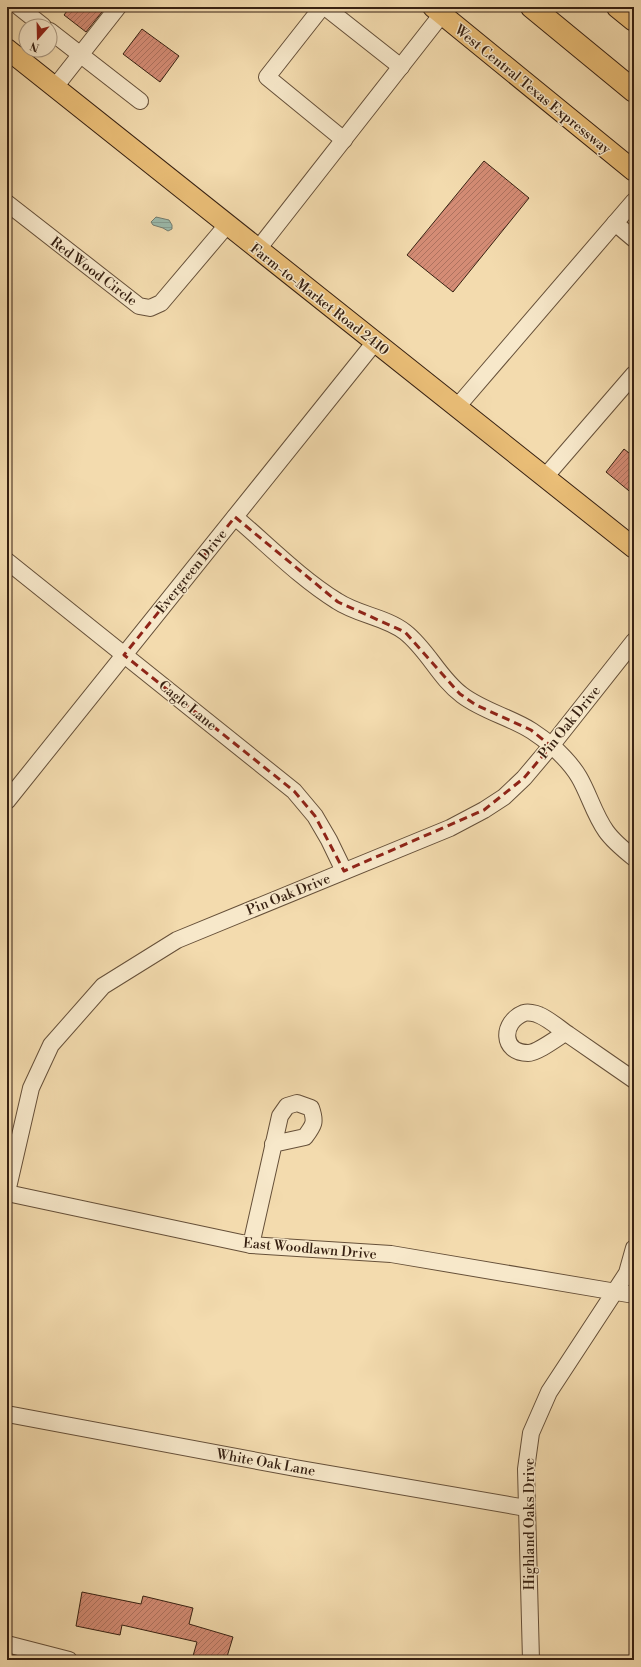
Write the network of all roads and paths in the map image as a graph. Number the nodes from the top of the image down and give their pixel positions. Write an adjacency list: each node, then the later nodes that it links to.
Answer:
1 (19, 7): 7 (street)
2 (118, 7): 11 (street)
3 (324, 7): 12 (street); 16 (street)
4 (532, 7): 14 (highway)
5 (618, 7): 8 (highway)
6 (437, 11): 12 (street); 17 (main road, West Central Texas Expressway)
7 (33, 18)
8 (634, 20)
9 (58, 37): 11 (street)
10 (8, 52): 13 (main road, Farm-to-Market Road 2410)
11 (80, 55): 13 (street); 15 (street)
12 (401, 68): 16 (street)
13 (55, 87): 21 (main road, Farm-to-Market Road 2410)
14 (634, 91)
15 (140, 101)
16 (344, 140): 23 (street)
17 (634, 171)
18 (634, 201): 20 (street)
19 (7, 203): 21 (street, Red Wood Circle)
20 (615, 223): 22 (street); 26 (street)
21 (227, 225): 23 (main road, Farm-to-Market Road 2410)
22 (634, 239)
23 (258, 249): 24 (main road, Farm-to-Market Road 2410)
24 (375, 342): 26 (main road, Farm-to-Market Road 2410); 28 (street, Evergreen Drive)
25 (634, 374): 27 (street)
26 (457, 407): 27 (main road, Farm-to-Market Road 2410)
27 (545, 477): 29 (main road, Farm-to-Market Road 2410)
28 (235, 516): 32 (street, Evergreen Drive); 33 (street)
29 (634, 548)
30 (7, 561): 32 (street, Cagle Lane)
31 (634, 640): 33 (street, Pin Oak Drive)
32 (124, 654): 34 (street, Evergreen Drive); 36 (street, Cagle Lane)
33 (551, 746): 35 (street); 36 (street, Pin Oak Drive)
34 (7, 802)
35 (634, 858)
36 (344, 871): 40 (street, Pin Oak Drive)
37 (565, 1033): 38 (street)
38 (634, 1080)
39 (273, 1144): 41 (street)
40 (7, 1192): 41 (street, East Woodlawn Drive)
41 (251, 1245): 43 (street, East Woodlawn Drive)
42 (634, 1248): 43 (street, Highland Oaks Drive)
43 (615, 1291): 44 (street, East Woodlawn Drive); 46 (street, Highland Oaks Drive)
44 (634, 1295)
45 (7, 1414): 46 (street, White Oak Lane)
46 (526, 1508): 49 (street, Highland Oaks Drive)
47 (7, 1644): 48 (street)
48 (68, 1660)
49 (531, 1660)

